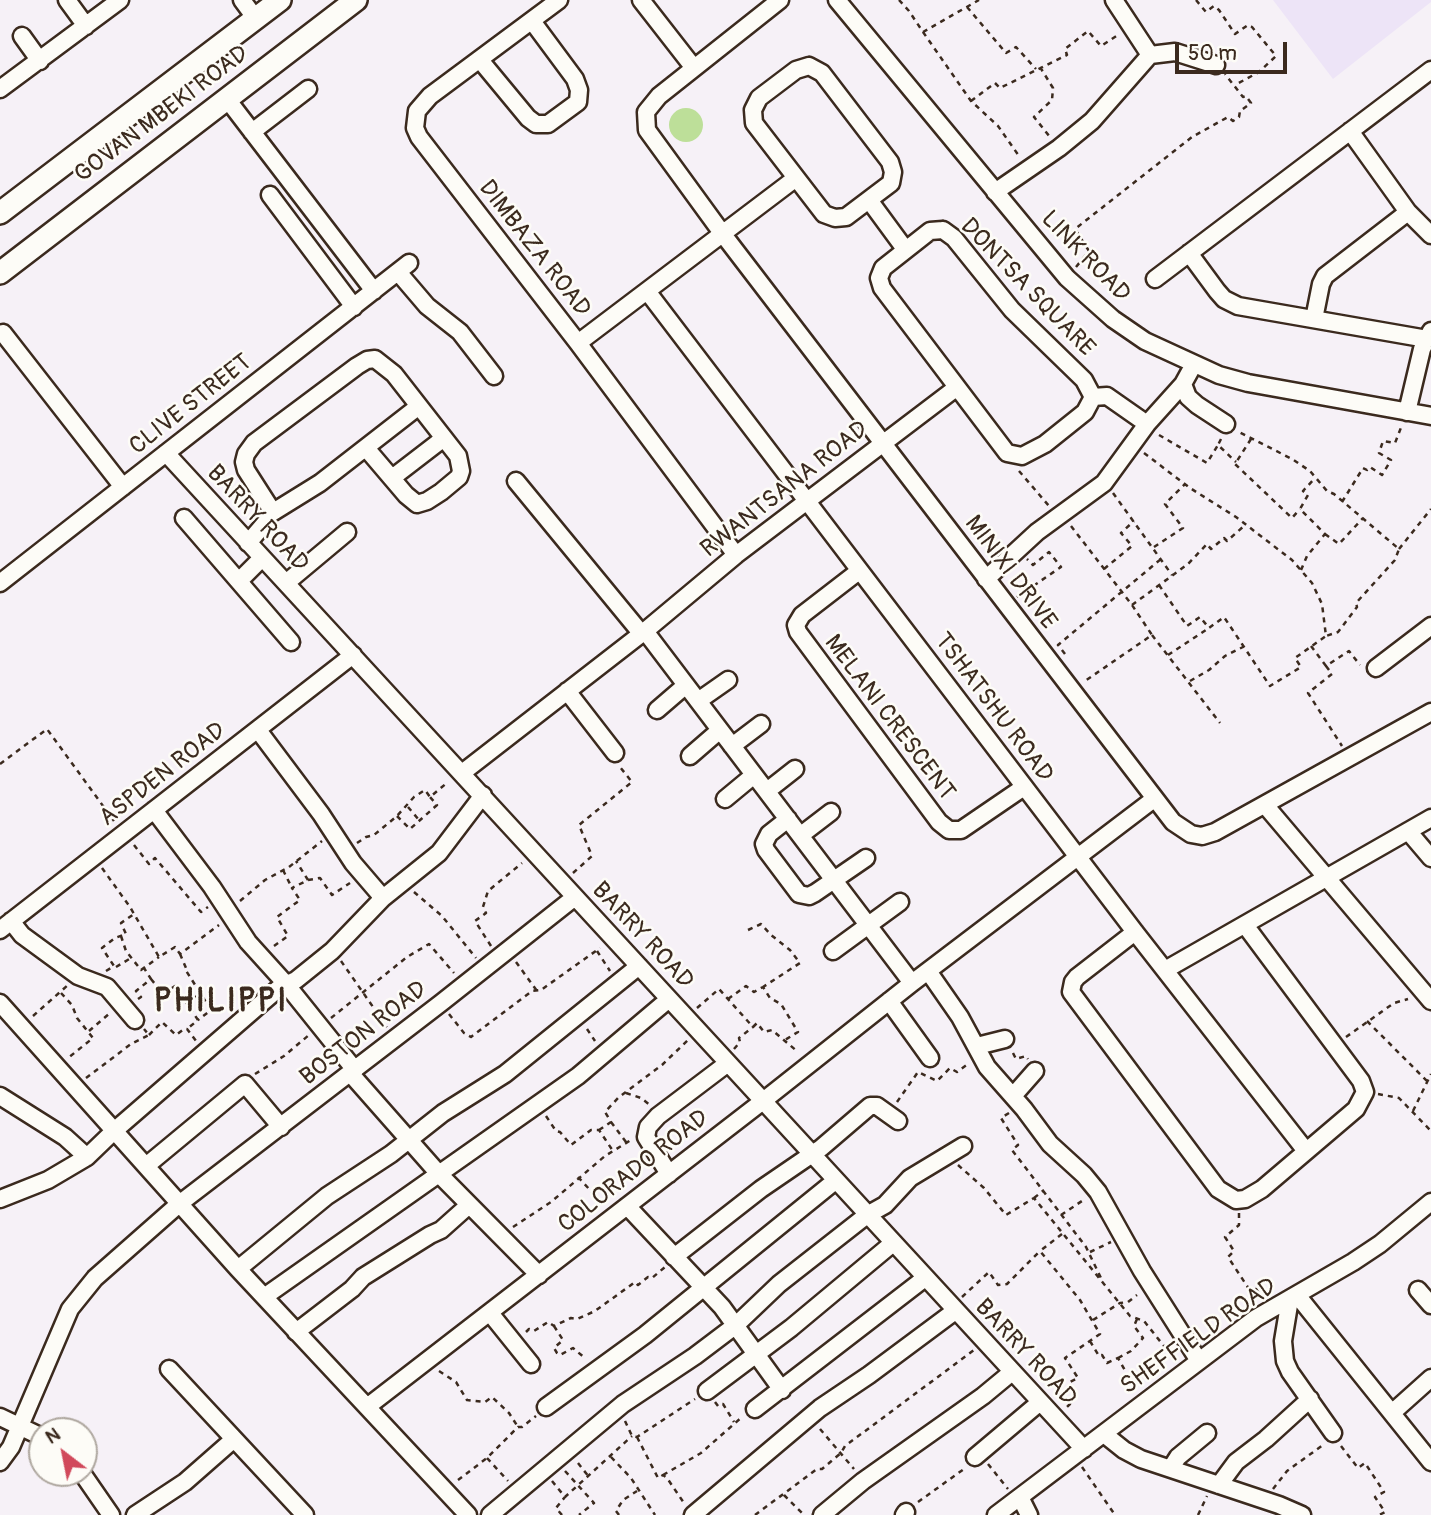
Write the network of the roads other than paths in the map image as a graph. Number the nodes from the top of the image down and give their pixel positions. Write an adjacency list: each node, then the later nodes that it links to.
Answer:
1 (67, 0): 13 (street)
2 (120, 0): 13 (street)
3 (242, 0): 11 (street)
4 (280, 0): 11 (main road, GOVAN MBEKI ROAD)
5 (356, 0): 23 (main road, GOVAN MBEKI ROAD)
6 (559, 0): 12 (street, DIMBAZA ROAD)
7 (641, 0): 19 (street)
8 (780, 0): 19 (street)
9 (837, 0): 27 (street, LINK ROAD)
10 (1114, 0): 15 (street)
11 (256, 19): 31 (main road, GOVAN MBEKI ROAD)
12 (532, 21): 16 (street, DIMBAZA ROAD); 16 (street)
13 (86, 26): 17 (street)
14 (23, 36): 17 (street)
15 (1150, 55): 18 (street); 27 (street)
16 (480, 60): 44 (street, DIMBAZA ROAD)
17 (40, 61): 21 (street)
18 (1216, 65)
19 (694, 68): 32 (street, MINIXI DRIVE)
20 (1430, 72): 24 (street)
21 (0, 89)
22 (307, 89): 25 (street)
23 (227, 99): 25 (street); 36 (main road, GOVAN MBEKI ROAD)
24 (1350, 131): 30 (street); 35 (street)
25 (252, 132): 38 (street)
26 (796, 178): 29 (street); 29 (street); 32 (street)
27 (995, 192): 45 (street, LINK ROAD)
28 (270, 195): 40 (street)
29 (869, 200): 34 (street)
30 (1408, 212): 33 (street); 41 (street)
31 (0, 213)
32 (722, 233): 39 (street); 56 (street, MINIXI DRIVE)
33 (1431, 235)
34 (905, 249): 48 (street, DONTSA SQUARE); 49 (street, DONTSA SQUARE)
35 (1189, 253): 37 (street); 41 (street)
36 (0, 273)
37 (1154, 279)
38 (374, 291): 40 (street, CLIVE STREET); 46 (street, CLIVE STREET)
39 (647, 291): 44 (street); 62 (street, TSHATSHU ROAD)
40 (354, 307): 58 (street, CLIVE STREET)
41 (1314, 319): 43 (street)
42 (3, 333): 61 (street)
43 (1429, 335): 51 (street)
44 (578, 343): 67 (street, DIMBAZA ROAD)
45 (1194, 365): 47 (street); 51 (street, LINK ROAD)
46 (494, 376)
47 (1183, 384): 53 (street); 54 (street)
48 (956, 388): 49 (street, DONTSA SQUARE); 56 (street, RWANTSANA ROAD)
49 (1093, 397): 54 (street)
50 (419, 406): 55 (street); 57 (street); 63 (street)
51 (1407, 412): 52 (street, LINK ROAD)
52 (1431, 416)
53 (1226, 424)
54 (1153, 430): 70 (street)
55 (444, 438): 59 (street); 59 (street)
56 (883, 443): 62 (street, RWANTSANA ROAD); 70 (street, MINIXI DRIVE)
57 (366, 448): 59 (street); 63 (street)
58 (166, 453): 61 (street, CLIVE STREET); 66 (street, BARRY ROAD)
59 (392, 478)
60 (516, 481): 75 (street)
61 (123, 487): 72 (street, CLIVE STREET)
62 (807, 501): 67 (street, RWANTSANA ROAD); 69 (street, TSHATSHU ROAD)
63 (270, 514): 66 (street)
64 (184, 518): 71 (street)
65 (347, 532): 73 (street)
66 (248, 542): 68 (street, BARRY ROAD)
67 (736, 555): 75 (street, RWANTSANA ROAD)
68 (262, 558): 71 (street); 73 (street, BARRY ROAD)
69 (859, 571): 94 (street, TSHATSHU ROAD); 94 (street, MELANI CRESCENT)
70 (986, 579): 98 (street, MINIXI DRIVE)
71 (239, 581): 76 (street)
72 (0, 583)
73 (286, 583): 77 (street, BARRY ROAD)
74 (1431, 626): 78 (street)
75 (643, 632): 80 (street); 81 (street, RWANTSANA ROAD)
76 (291, 642)
77 (353, 655): 86 (street, ASPDEN ROAD); 92 (street, BARRY ROAD)
78 (1376, 668)
79 (728, 680): 82 (street)
80 (686, 685): 82 (street); 83 (street)
81 (567, 691): 89 (street); 92 (street, RWANTSANA ROAD)
82 (698, 701): 87 (street)
83 (657, 709)
84 (1431, 712): 99 (street, MINIXI DRIVE)
85 (761, 724): 88 (street)
86 (258, 730): 100 (street, ASPDEN ROAD); 112 (street)
87 (720, 730): 88 (street); 90 (street)
88 (732, 746): 93 (street)
89 (615, 753)
90 (690, 756)
91 (795, 769): 95 (street)
92 (462, 773): 96 (street, BARRY ROAD)
93 (754, 775): 95 (street); 97 (street)
94 (1024, 787): 107 (street, TSHATSHU ROAD)
95 (767, 791): 103 (street)
96 (483, 795): 111 (street, BARRY ROAD); 112 (street)
97 (725, 799)
98 (1154, 799): 99 (street, MINIXI DRIVE); 107 (street, COLORADO ROAD)
99 (1265, 805): 109 (street)
100 (155, 810): 116 (street, ASPDEN ROAD); 123 (street)
101 (831, 812): 105 (street)
102 (1431, 818): 104 (street)
103 (788, 819): 105 (street); 110 (street)
104 (1408, 831): 108 (street); 109 (street)
105 (801, 835): 110 (street)
106 (866, 858): 110 (street)
107 (1079, 858): 117 (street, TSHATSHU ROAD); 121 (street, COLORADO ROAD)
108 (1431, 858)
109 (1327, 877): 115 (street); 124 (street)
110 (834, 880): 114 (street)
111 (575, 897): 119 (street, BARRY ROAD); 133 (street, BOSTON ROAD)
112 (383, 898): 123 (street)
113 (900, 902): 114 (street)
114 (869, 925): 118 (street); 122 (street)
115 (1245, 925): 120 (street); 143 (street)
116 (5, 926): 128 (street)
117 (1135, 932): 120 (street, TSHATSHU ROAD); 143 (street)
118 (833, 951)
119 (639, 966): 125 (street, BARRY ROAD); 141 (street)
120 (1165, 970): 143 (street, TSHATSHU ROAD)
121 (928, 971): 122 (street, COLORADO ROAD); 130 (street)
122 (912, 983): 126 (street, COLORADO ROAD)
123 (286, 984): 133 (street); 140 (street)
124 (1427, 996)
125 (669, 999): 132 (street, BARRY ROAD); 147 (street)
126 (889, 1001): 131 (street); 137 (street, COLORADO ROAD)
127 (0, 1003): 140 (street)
128 (128, 1010)
129 (1005, 1039): 130 (street)
130 (978, 1051): 136 (street)
131 (930, 1058)
132 (726, 1060): 137 (street, BARRY ROAD); 148 (street)
133 (353, 1071): 139 (street, BOSTON ROAD); 141 (street)
134 (1035, 1071): 136 (street)
135 (0, 1096): 145 (street)
136 (1016, 1100): 171 (street)
137 (763, 1101): 144 (street, BARRY ROAD); 148 (street, COLORADO ROAD)
138 (893, 1117): 144 (street)
139 (281, 1127): 146 (street); 152 (street, BOSTON ROAD)
140 (114, 1130): 145 (street); 146 (street)
141 (409, 1139): 147 (street); 158 (street)
142 (956, 1150): 155 (street)
143 (1306, 1151)
144 (811, 1155): 149 (street, BARRY ROAD); 157 (street)
145 (87, 1157): 150 (street)
146 (146, 1166): 152 (street)
147 (439, 1174): 153 (street); 163 (street)
148 (669, 1174): 154 (street, COLORADO ROAD)
149 (835, 1181): 155 (street, BARRY ROAD); 161 (street)
150 (0, 1199)
151 (1431, 1202): 164 (street, SHEFFIELD ROAD)
152 (179, 1204): 158 (street); 185 (street, BOSTON ROAD)
153 (469, 1205): 159 (street); 169 (street)
154 (621, 1211): 157 (street); 159 (street, COLORADO ROAD)
155 (867, 1215): 156 (street, BARRY ROAD); 168 (street)
156 (893, 1243): 160 (street, BARRY ROAD); 170 (street)
157 (674, 1256): 161 (street)
158 (237, 1269): 163 (street)
159 (539, 1275): 167 (street, COLORADO ROAD)
160 (925, 1278): 166 (street, BARRY ROAD); 176 (street)
161 (703, 1287): 168 (street); 181 (street)
162 (1418, 1290): 165 (street)
163 (264, 1297): 169 (street)
164 (1294, 1297): 171 (street, SHEFFIELD ROAD); 178 (street); 183 (street)
165 (1431, 1305)
166 (953, 1309): 174 (street, BARRY ROAD); 200 (street)
167 (489, 1313): 172 (street); 180 (street, COLORADO ROAD)
168 (736, 1325): 170 (street); 205 (street)
169 (296, 1332): 180 (street)
170 (756, 1353): 176 (street); 177 (street)
171 (1199, 1362): 189 (street, SHEFFIELD ROAD)
172 (531, 1364)
173 (169, 1369): 190 (street)
174 (1012, 1372): 179 (street, BARRY ROAD); 206 (street)
175 (1431, 1378): 183 (street)
176 (782, 1390): 182 (street)
177 (707, 1391)
178 (1310, 1399): 188 (street); 196 (street)
179 (1039, 1403): 191 (street, BARRY ROAD); 192 (street)
180 (367, 1407): 204 (street)
181 (546, 1408)
182 (755, 1409)
183 (1392, 1412): 194 (street)
184 (0, 1417): 185 (street)
185 (19, 1427): 186 (street); 193 (street, BOSTON ROAD)
186 (28, 1431)
187 (1207, 1433): 195 (street)
188 (1333, 1433)
189 (1104, 1434): 191 (street, SHEFFIELD ROAD); 195 (street)
190 (234, 1439): 202 (street); 203 (street)
191 (1079, 1453): 198 (street, SHEFFIELD ROAD)
192 (975, 1457)
193 (0, 1462)
194 (1431, 1462)
195 (1171, 1468): 196 (street)
196 (1216, 1484): 199 (street)
197 (92, 1487): 201 (street)
198 (1018, 1498): 207 (street, SHEFFIELD ROAD); 208 (street)
199 (1274, 1507): 209 (street)
200 (694, 1514)
201 (111, 1515)
202 (135, 1515)
203 (305, 1515)
204 (468, 1515)
205 (490, 1515)
206 (822, 1515)
207 (996, 1515)
208 (1030, 1515)
209 (1302, 1515)

